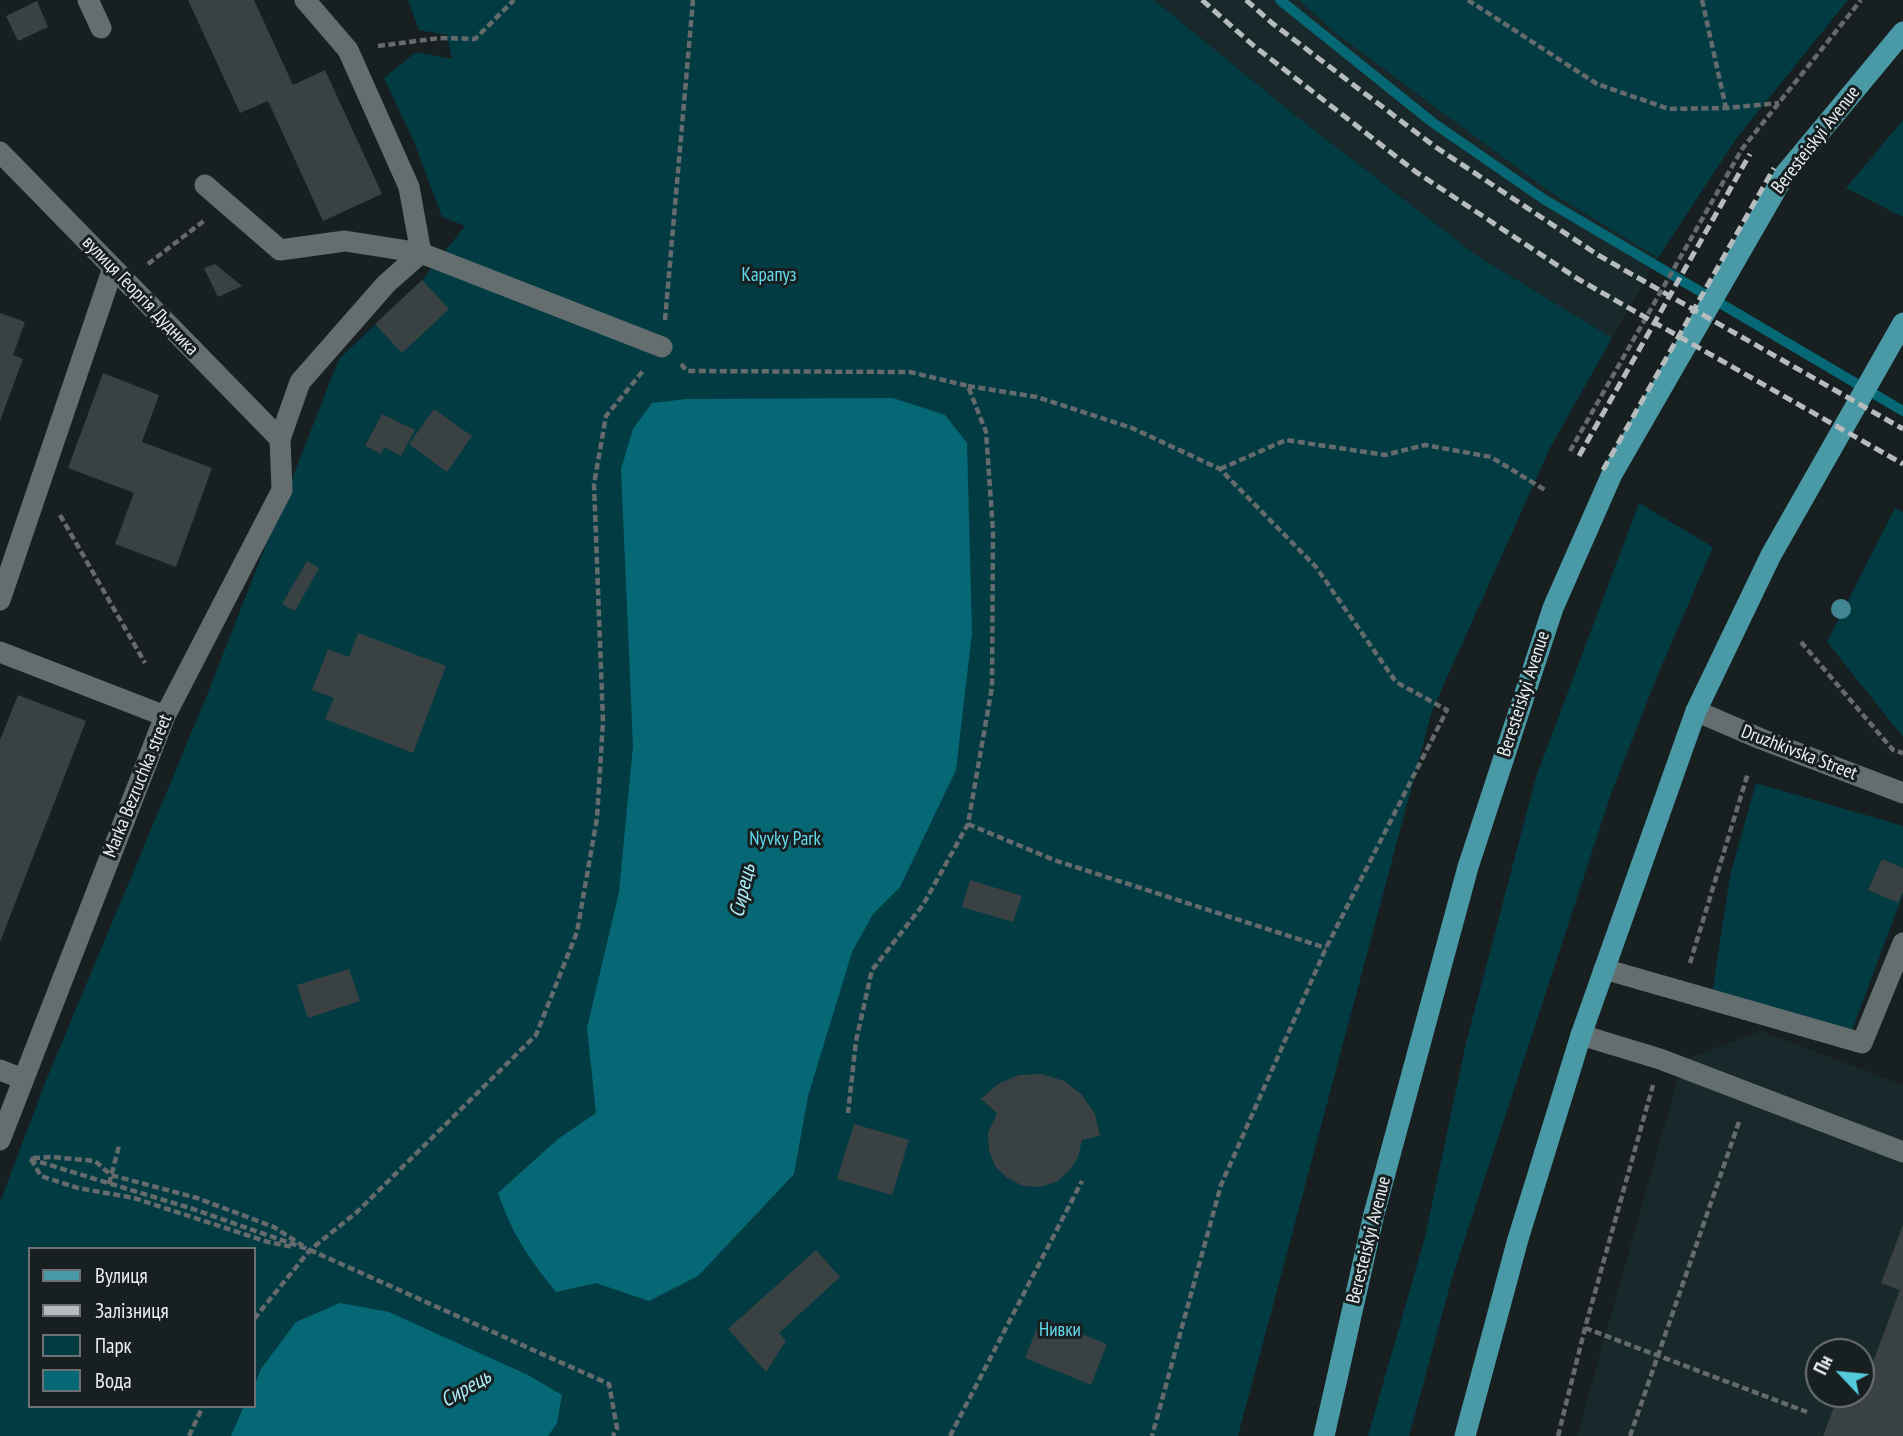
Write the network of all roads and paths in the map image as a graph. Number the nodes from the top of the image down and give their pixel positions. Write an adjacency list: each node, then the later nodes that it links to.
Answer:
1 (88, 0): 8 (street)
2 (305, 0): 10 (street)
3 (514, 0): 10 (path)
4 (692, 0): 20 (path)
5 (1468, 0): 12 (path)
6 (1702, 0): 12 (path)
7 (1861, 0): 11 (path)
8 (101, 28)
9 (1903, 32): 65 (main road, Beresteiskyi Avenue)
10 (348, 50): 16 (street)
11 (1780, 103): 12 (path); 23 (path)
12 (1726, 108)
13 (0, 152): 18 (street, вулиця Георгія Дудника)
14 (205, 185): 15 (street)
15 (226, 204): 16 (street); 17 (path)
16 (421, 253): 20 (street); 22 (street)
17 (145, 267)
18 (113, 268): 22 (street, вулиця Георгія Дудника); 25 (street)
19 (1903, 323): 31 (main road)
20 (662, 347): 21 (path); 55 (path)
21 (968, 386): 24 (path); 36 (path)
22 (280, 439): 32 (street, Marka Bezruchka street)
23 (1570, 451)
24 (1220, 469): 26 (path); 38 (path)
25 (41, 480): 27 (street); 30 (path)
26 (1545, 490)
27 (0, 600)
28 (1801, 642): 33 (path)
29 (0, 652): 32 (street)
30 (145, 663)
31 (1696, 711): 35 (street, Druzhkivska Street); 39 (main road)
32 (165, 716): 44 (street, Marka Bezruchka street)
33 (1903, 753)
34 (1748, 773): 40 (path)
35 (1903, 793)
36 (968, 824): 38 (path); 46 (path)
37 (1903, 943): 40 (street)
38 (1326, 948): 61 (path)
39 (1604, 969): 40 (street); 41 (main road)
40 (1681, 993)
41 (1581, 1035): 42 (street); 66 (main road)
42 (1660, 1059): 45 (street); 57 (path)
43 (0, 1070): 44 (street)
44 (23, 1079): 47 (street, Marka Bezruchka street)
45 (1749, 1091): 49 (street); 58 (path)
46 (848, 1113)
47 (0, 1140)
48 (119, 1146): 52 (path)
49 (1903, 1152)
50 (20, 1155): 51 (path)
51 (30, 1158): 52 (path); 54 (path); 55 (path)
52 (111, 1175): 54 (path); 55 (path)
53 (1082, 1181): 64 (path)
54 (109, 1184): 55 (path)
55 (310, 1250): 56 (path); 63 (path)
56 (256, 1317)
57 (1585, 1328): 58 (path); 67 (path)
58 (1658, 1355): 60 (path); 68 (path)
59 (202, 1408): 62 (path)
60 (1807, 1412)
61 (1154, 1435)
62 (189, 1436)
63 (613, 1436)
64 (950, 1436)
65 (1324, 1436)
66 (1465, 1436)
67 (1558, 1436)
68 (1630, 1436)

